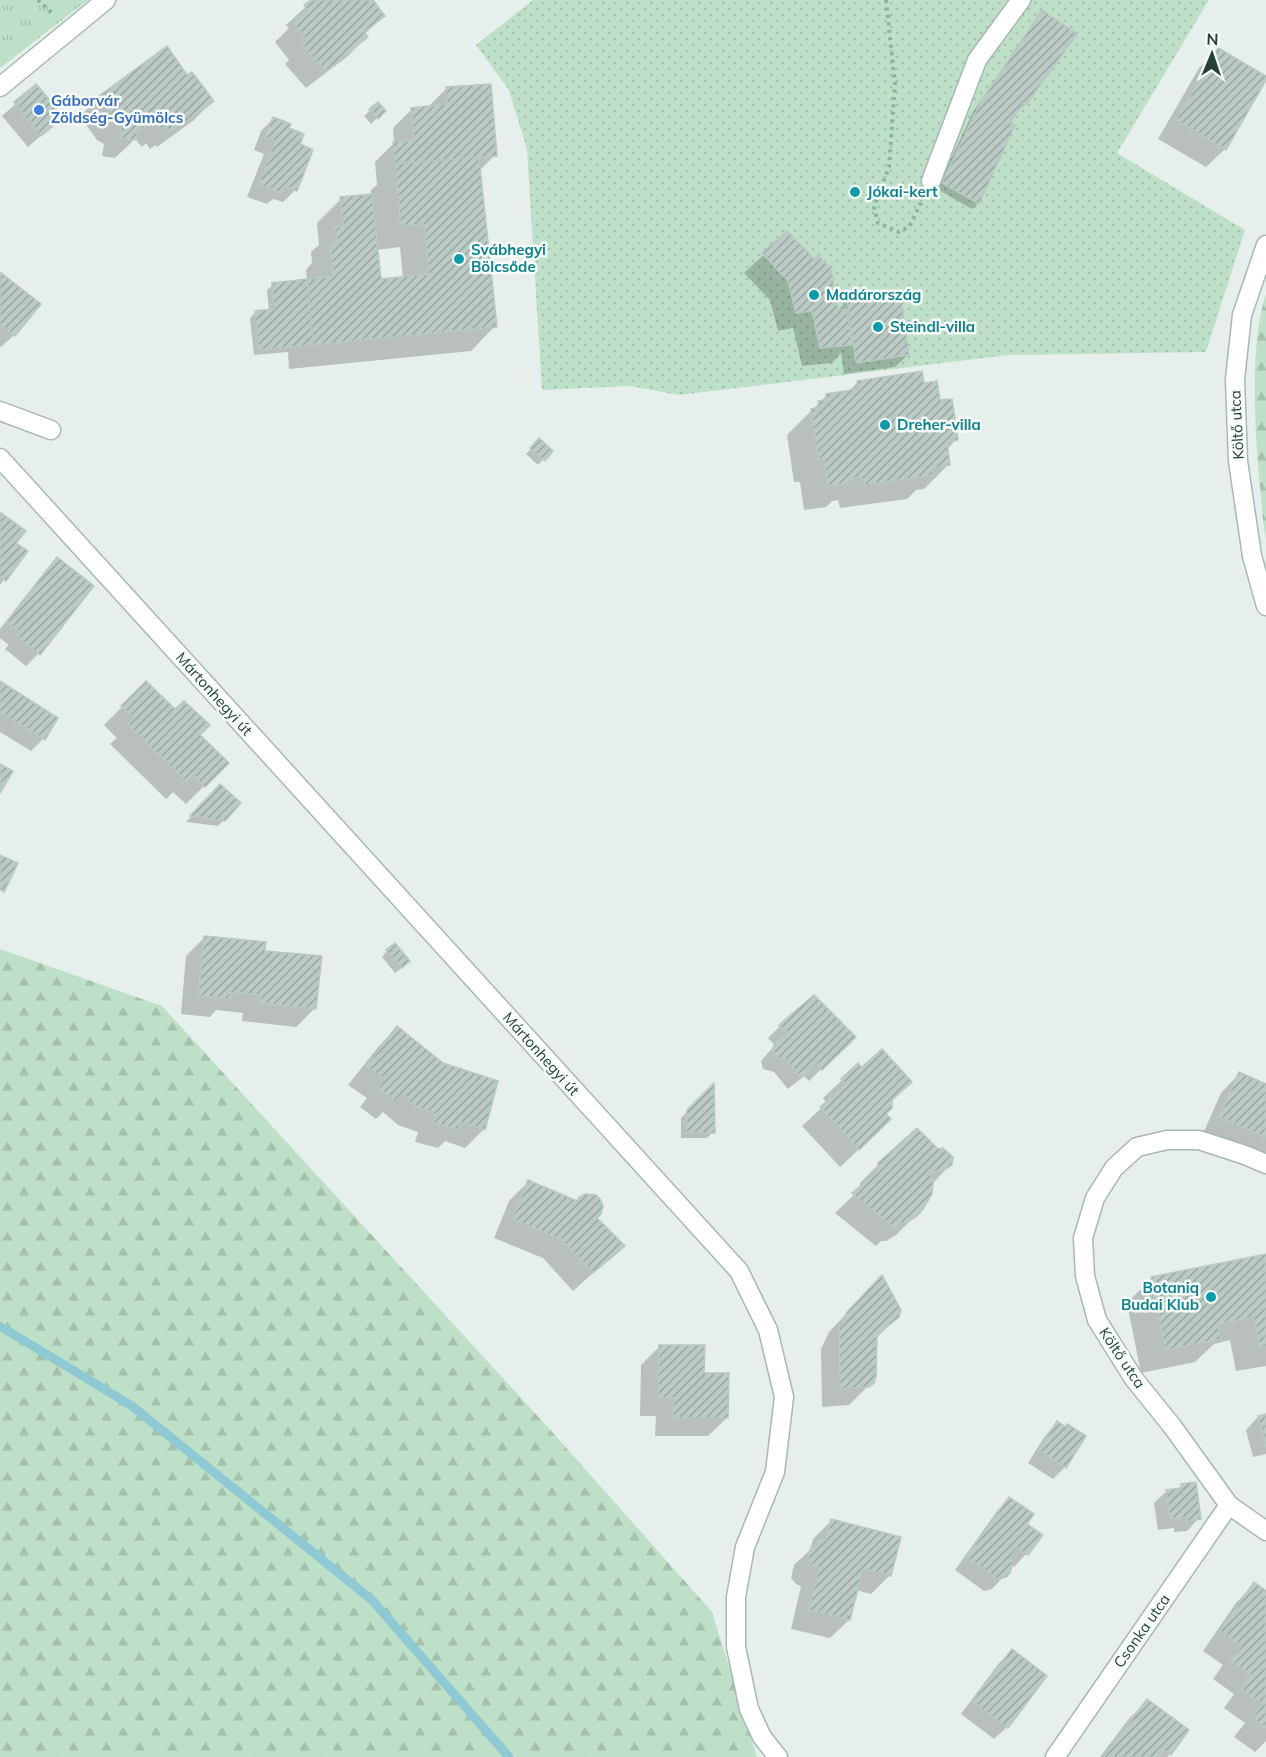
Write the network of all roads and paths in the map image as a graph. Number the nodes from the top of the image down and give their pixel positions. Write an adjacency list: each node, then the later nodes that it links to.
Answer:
1 (106, 0): 4 (street)
2 (886, 0): 5 (path)
3 (1021, 0): 5 (street)
4 (0, 87)
5 (931, 181)
6 (1266, 245): 10 (street, Költő utca)
7 (0, 411): 8 (street)
8 (51, 430)
9 (0, 458): 14 (street, Mártonhegyi út)
10 (1266, 606)
11 (1266, 1164): 12 (street, Költő utca)
12 (1228, 1505): 13 (street, Költő utca); 15 (street, Csonka utca)
13 (1266, 1531)
14 (778, 1757)
15 (1055, 1757)

